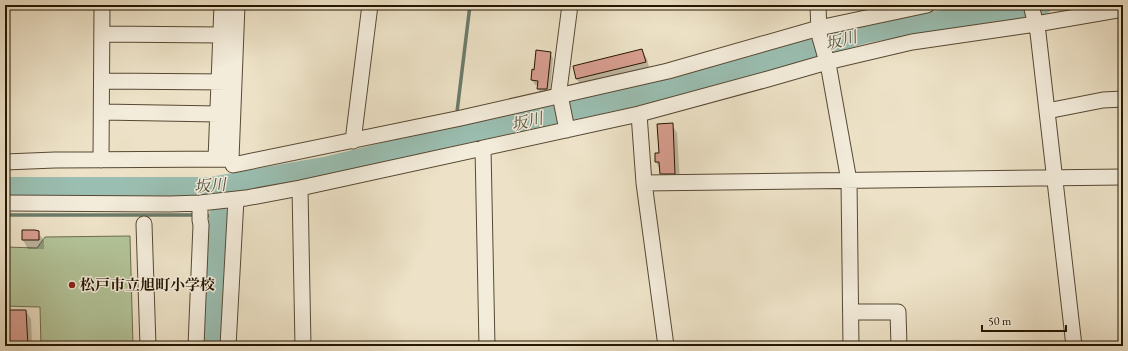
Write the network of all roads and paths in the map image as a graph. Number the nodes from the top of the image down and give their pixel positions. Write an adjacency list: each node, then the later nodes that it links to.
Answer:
1 (102, 5): 12 (street)
2 (222, 5): 13 (street)
3 (237, 5): 17 (street)
4 (370, 5): 25 (street)
5 (570, 5): 18 (street)
6 (818, 5): 11 (street)
7 (927, 5): 11 (street)
8 (1031, 5): 10 (street)
9 (1123, 10): 10 (street)
10 (1035, 22): 14 (street); 20 (street)
11 (819, 31): 14 (street); 18 (street)
12 (102, 34): 13 (street); 15 (street)
13 (221, 35): 16 (street)
14 (826, 60): 23 (street); 32 (street)
15 (102, 81): 16 (street); 21 (street)
16 (219, 82): 17 (street); 22 (street)
17 (234, 83): 27 (street)
18 (560, 98): 24 (street); 25 (street)
19 (1123, 99): 20 (street)
20 (1047, 111): 31 (street)
21 (102, 112): 22 (street); 28 (street)
22 (218, 114): 27 (street)
23 (639, 114): 24 (street); 33 (street)
24 (566, 128): 26 (street)
25 (353, 141): 27 (street)
26 (483, 148): 34 (street); 44 (street)
27 (225, 159): 28 (street)
28 (101, 160): 29 (street)
29 (5, 162)
30 (1123, 177): 31 (street)
31 (1055, 178): 32 (street); 48 (street)
32 (849, 181): 33 (street); 39 (street)
33 (644, 183): 45 (street)
34 (300, 188): 35 (street); 43 (street)
35 (234, 199): 36 (street); 42 (street)
36 (205, 202): 37 (street); 41 (street)
37 (5, 203)
38 (144, 224): 40 (street)
39 (851, 312): 46 (street); 47 (street)
40 (148, 346)
41 (196, 346)
42 (228, 346)
43 (302, 346)
44 (487, 346)
45 (666, 346)
46 (851, 346)
47 (899, 346)
48 (1074, 346)

